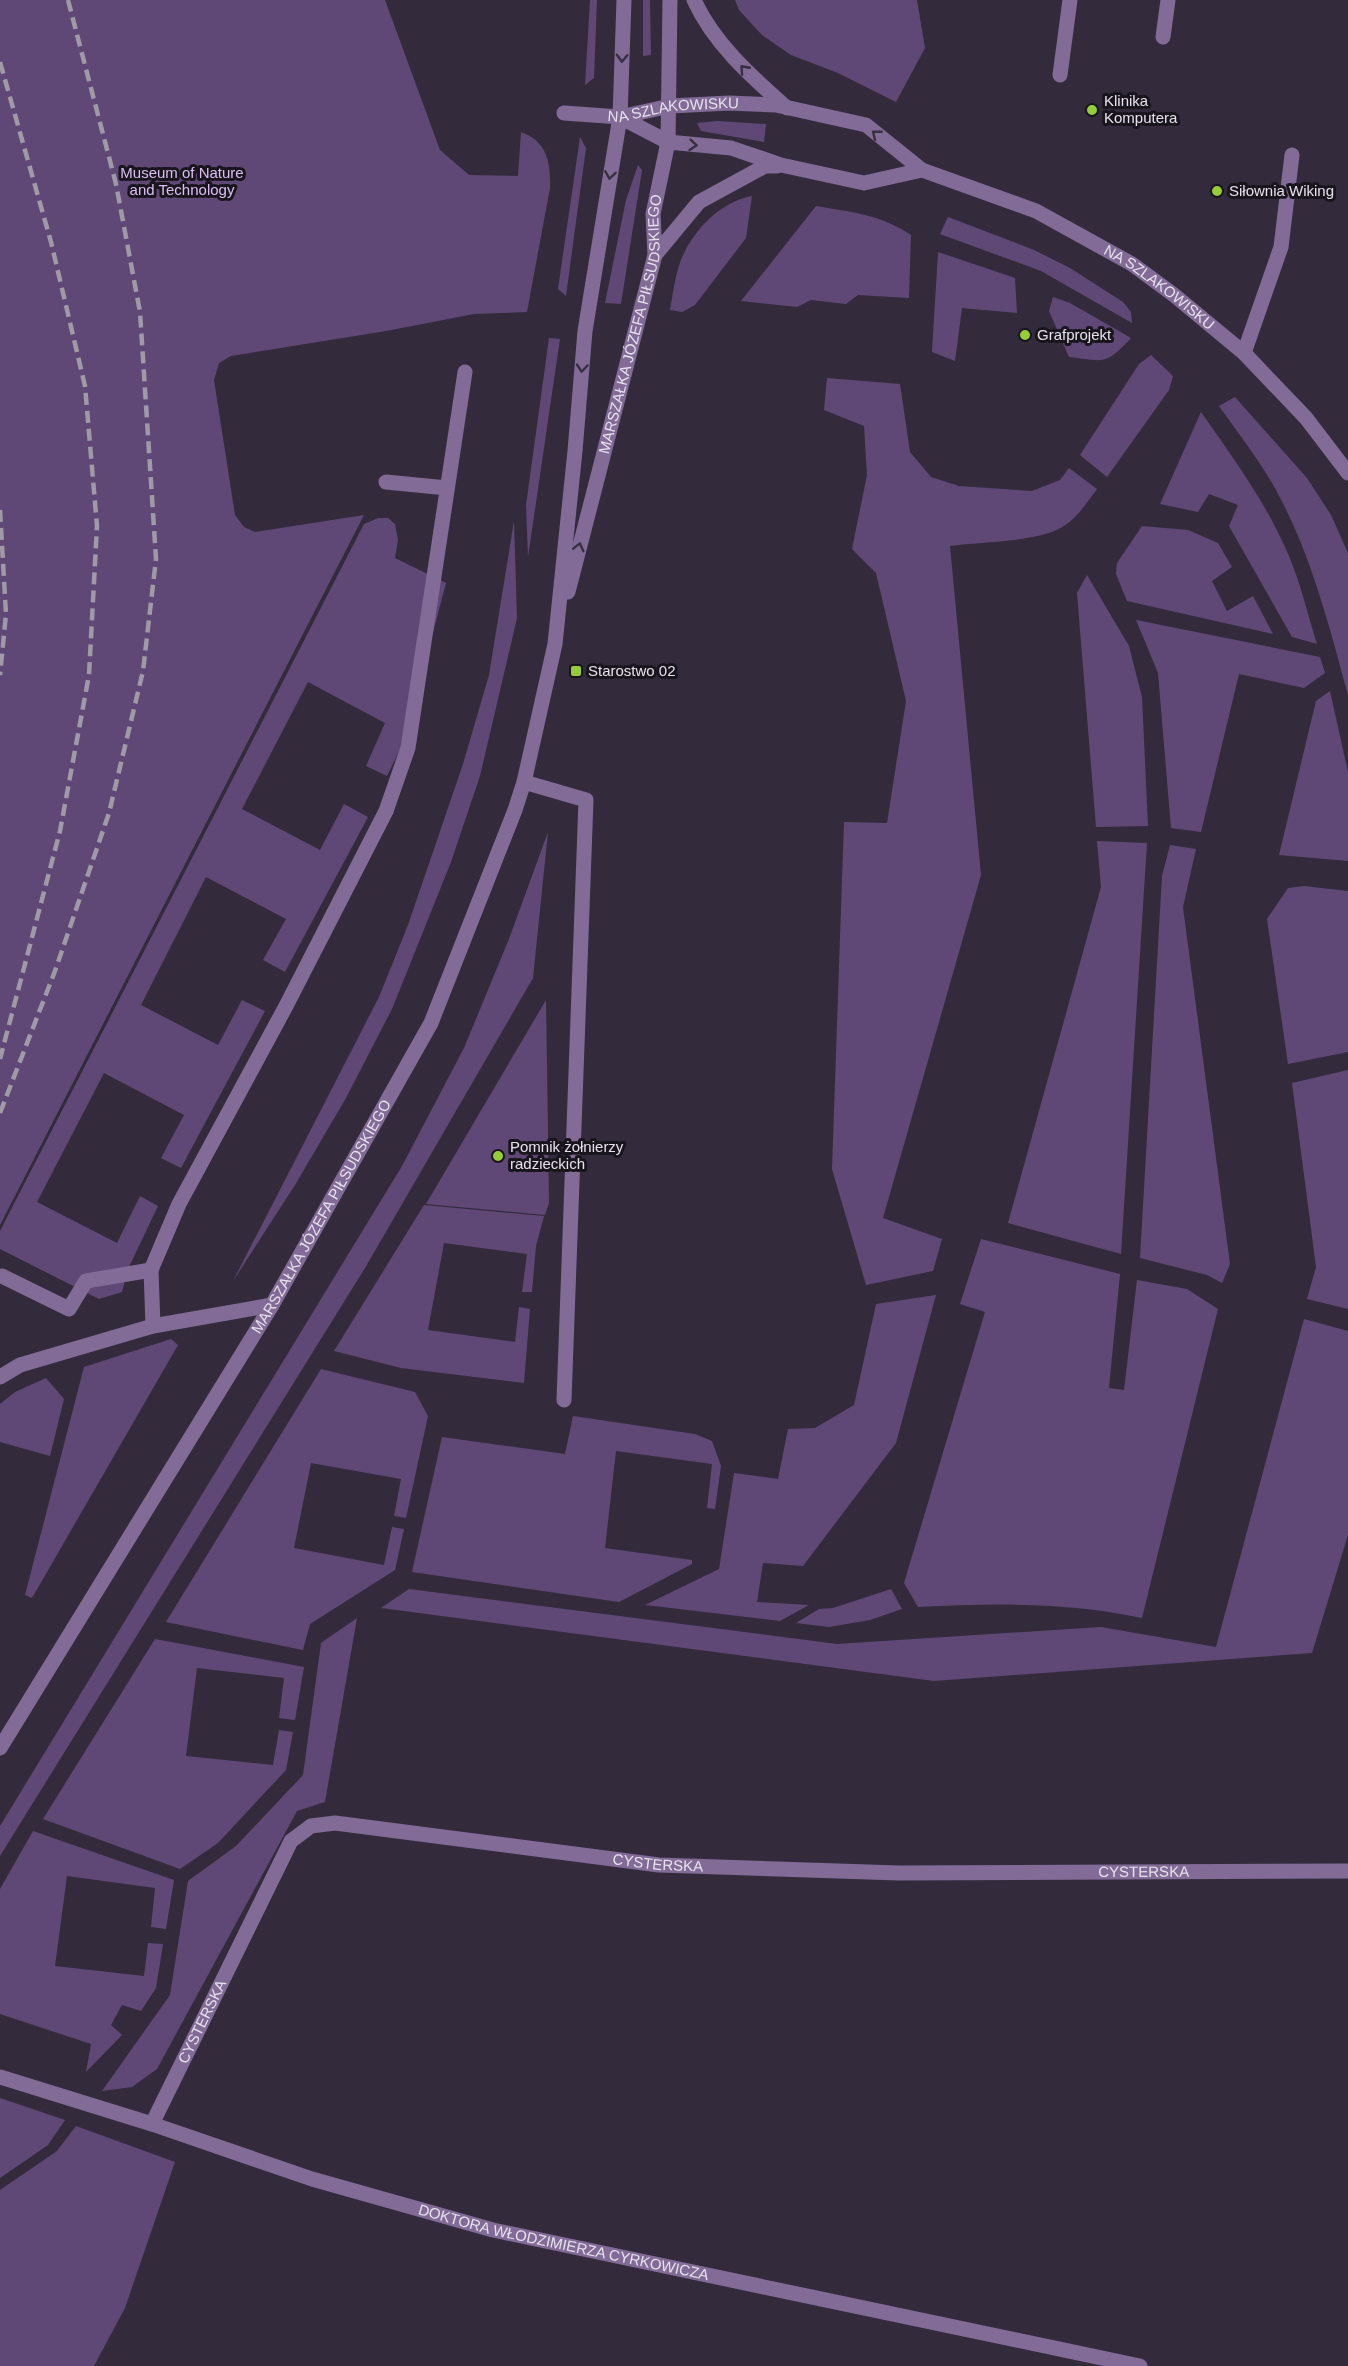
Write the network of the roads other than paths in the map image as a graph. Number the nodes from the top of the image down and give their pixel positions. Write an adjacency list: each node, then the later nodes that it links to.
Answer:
1 (624, 0): 11 (street, MARSZAŁKA JÓZEFA PIŁSUDSKIEGO, one-way to 11)
2 (670, 0): 8 (street, MARSZAŁKA JÓZEFA PIŁSUDSKIEGO)
3 (694, 0): 9 (street, NA SZLAKOWISKU, one-way to 3)
4 (1070, 0): 7 (street)
5 (1168, 0): 6 (street)
6 (1163, 37)
7 (1060, 75)
8 (670, 106): 9 (street, NA SZLAKOWISKU); 11 (street, NA SZLAKOWISKU); 12 (street, MARSZAŁKA JÓZEFA PIŁSUDSKIEGO)
9 (788, 108): 15 (street, NA SZLAKOWISKU, one-way to 9)
10 (564, 113): 11 (street)
11 (620, 117): 12 (street, NA SZLAKOWISKU); 22 (street, MARSZAŁKA JÓZEFA PIŁSUDSKIEGO, one-way to 22)
12 (668, 142): 14 (street, NA SZLAKOWISKU, one-way to 14); 16 (street, MARSZAŁKA JÓZEFA PIŁSUDSKIEGO)
13 (1292, 155): 17 (street)
14 (782, 165): 15 (street, NA SZLAKOWISKU); 16 (street, NA SZLAKOWISKU)
15 (922, 170): 17 (street, NA SZLAKOWISKU)
16 (655, 255): 22 (street, MARSZAŁKA JÓZEFA PIŁSUDSKIEGO, one-way to 16)
17 (1244, 353): 19 (street, NA SZLAKOWISKU)
18 (465, 372): 21 (street)
19 (1348, 473)
20 (386, 482): 21 (street)
21 (447, 488): 24 (street)
22 (555, 644): 23 (street, MARSZAŁKA JÓZEFA PIŁSUDSKIEGO)
23 (524, 782): 26 (street, MARSZAŁKA JÓZEFA PIŁSUDSKIEGO); 29 (street)
24 (151, 1270): 25 (street); 27 (street)
25 (2, 1276)
26 (272, 1305): 27 (street); 30 (street, MARSZAŁKA JÓZEFA PIŁSUDSKIEGO)
27 (153, 1326): 28 (street)
28 (0, 1377)
29 (564, 1400)
30 (0, 1748)
31 (1348, 1871): 33 (street, CYSTERSKA)
32 (0, 2077): 33 (street, DOKTORA WŁODZIMIERZA CYRKOWICZA)
33 (152, 2124): 34 (street, DOKTORA WŁODZIMIERZA CYRKOWICZA)
34 (1140, 2366)

